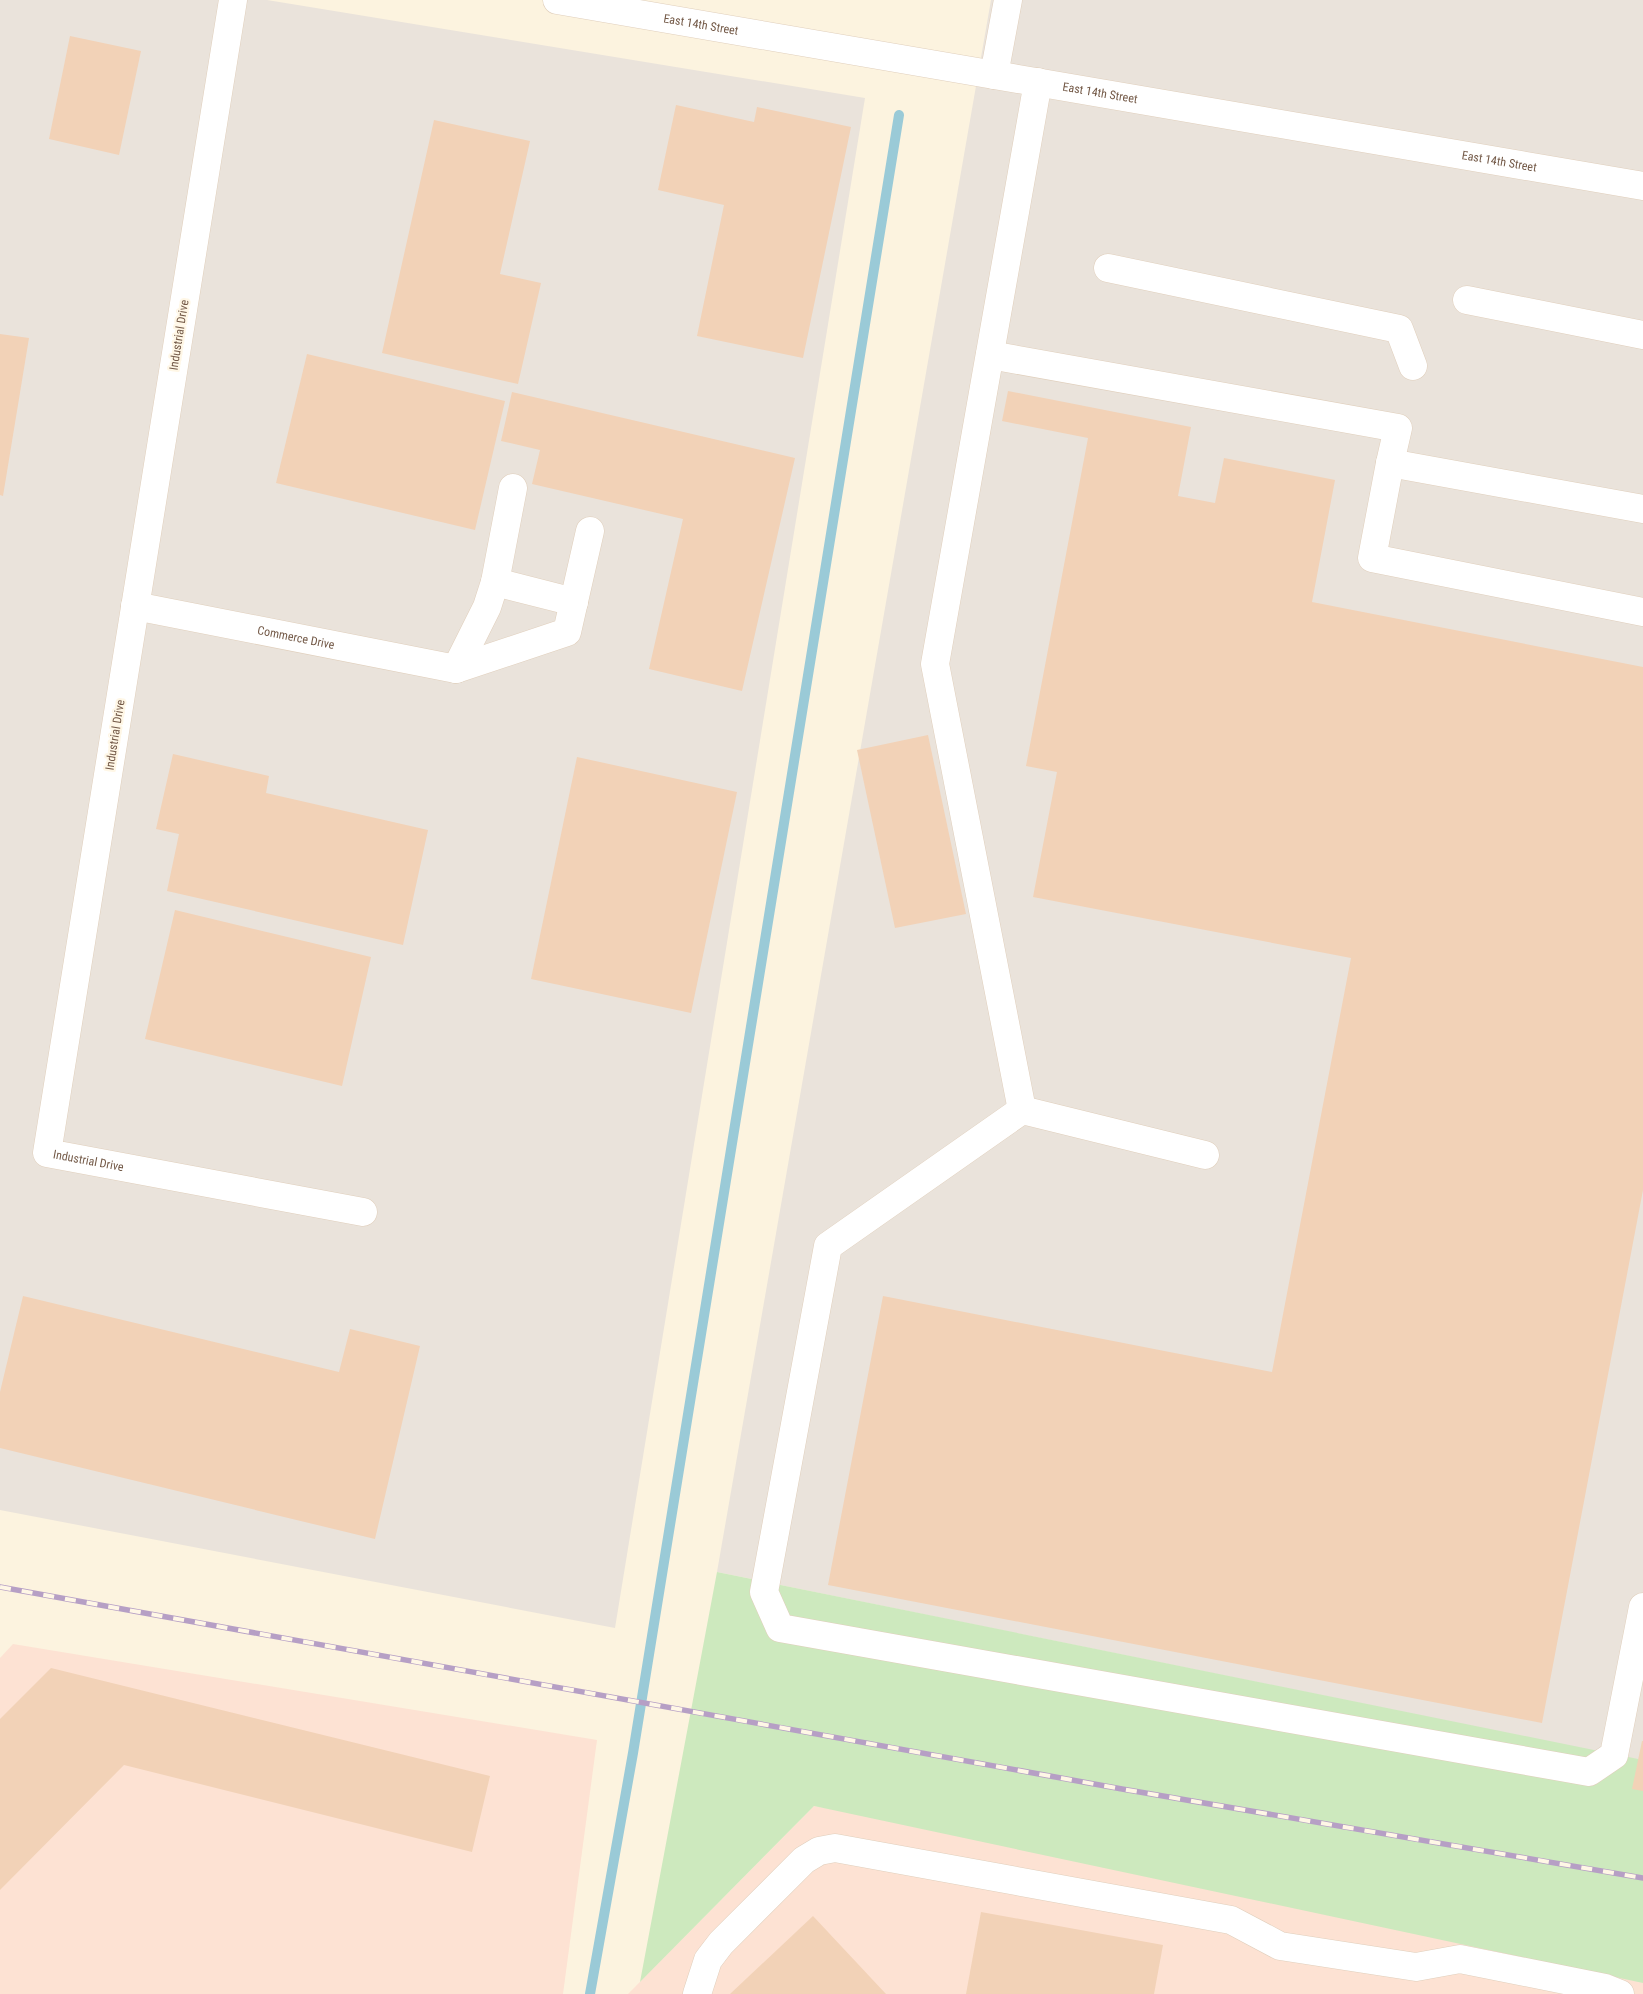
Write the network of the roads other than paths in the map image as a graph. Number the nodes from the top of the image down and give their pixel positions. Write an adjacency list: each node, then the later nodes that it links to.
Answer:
1 (233, 0): 18 (street, Industrial Drive)
2 (557, 0): 4 (street, East 14th Street)
3 (1008, 0): 4 (street)
4 (994, 75): 5 (street, East 14th Street)
5 (1038, 82): 6 (street, East 14th Street); 10 (street)
6 (1643, 186)
7 (1108, 268): 11 (street)
8 (1467, 300): 9 (street)
9 (1643, 335)
10 (990, 355): 12 (street); 21 (street)
11 (1414, 366)
12 (1390, 464): 14 (street); 19 (street)
13 (513, 488): 16 (street)
14 (1643, 509)
15 (590, 530): 17 (street)
16 (495, 582): 17 (street); 20 (street)
17 (574, 602): 20 (street)
18 (136, 606): 20 (street, Commerce Drive); 23 (street, Industrial Drive)
19 (1643, 612)
20 (456, 669)
21 (1022, 1110): 22 (street); 24 (street)
22 (1205, 1155)
23 (363, 1212)
24 (1643, 1606)
25 (697, 1994): 26 (street)
26 (1620, 1994)

